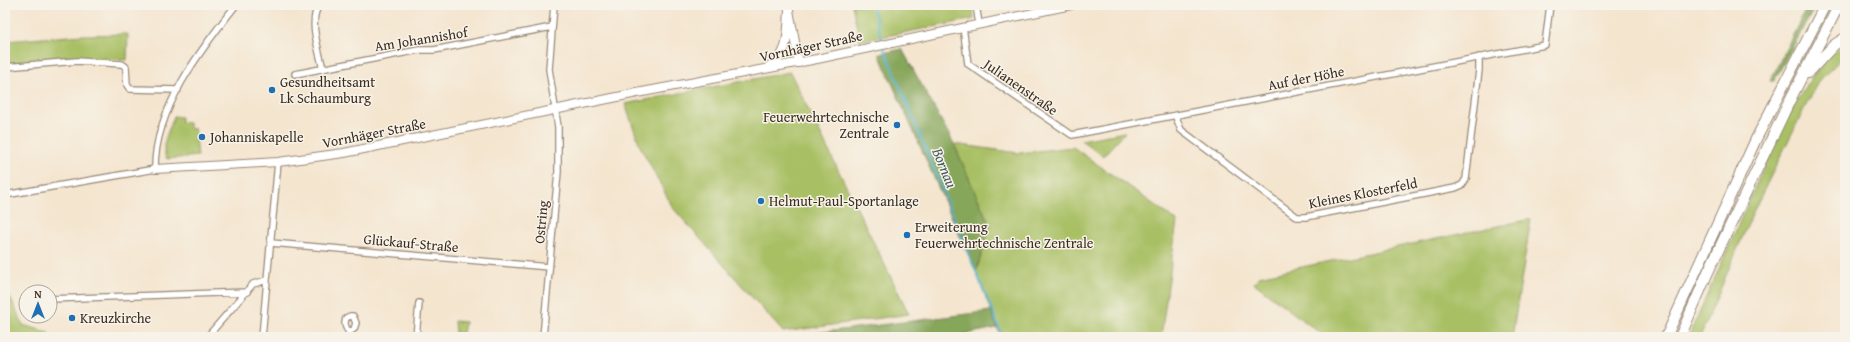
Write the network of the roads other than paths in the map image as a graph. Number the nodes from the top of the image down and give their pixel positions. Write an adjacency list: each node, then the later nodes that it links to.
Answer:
1 (236, 5): 20 (street)
2 (319, 5): 17 (street)
3 (554, 5): 11 (street)
4 (976, 5): 10 (street)
5 (1071, 5): 10 (main road, Vornhäger Straße)
6 (1550, 5): 14 (street, Auf der Höhe)
7 (1825, 5): 38 (highway)
8 (1839, 5): 21 (highway)
9 (788, 8): 15 (main road); 18 (main road)
10 (979, 24): 12 (main road, Vornhäger Straße)
11 (552, 27): 17 (street, Am Johannishof); 22 (street)
12 (963, 27): 15 (main road, Vornhäger Straße); 24 (street, Julianenstraße)
13 (1845, 38): 21 (highway)
14 (1478, 58): 23 (street, Auf der Höhe); 23 (street, Kleines Klosterfeld)
15 (799, 62): 18 (main road, Vornhäger Straße)
16 (5, 67): 20 (street)
17 (323, 69): 19 (street, Am Johannishof)
18 (763, 70): 22 (main road, Vornhäger Straße)
19 (295, 74)
20 (178, 90): 26 (street)
21 (1792, 96): 39 (highway)
22 (555, 109): 25 (main road, Vornhäger Straße); 29 (street, Ostring)
23 (1176, 117): 24 (street, Auf der Höhe)
24 (1072, 135)
25 (278, 162): 26 (main road, Vornhäger Straße); 28 (street)
26 (155, 169): 27 (street, Vornhäger Straße)
27 (5, 195)
28 (271, 243): 29 (street, Glückauf-Straße); 30 (street)
29 (549, 267): 37 (street, Ostring)
30 (267, 280): 31 (street); 35 (street)
31 (247, 292): 32 (street); 34 (street)
32 (58, 299)
33 (419, 303): 36 (street)
34 (207, 337)
35 (262, 337)
36 (416, 337)
37 (543, 337)
38 (1666, 337)
39 (1680, 337)

